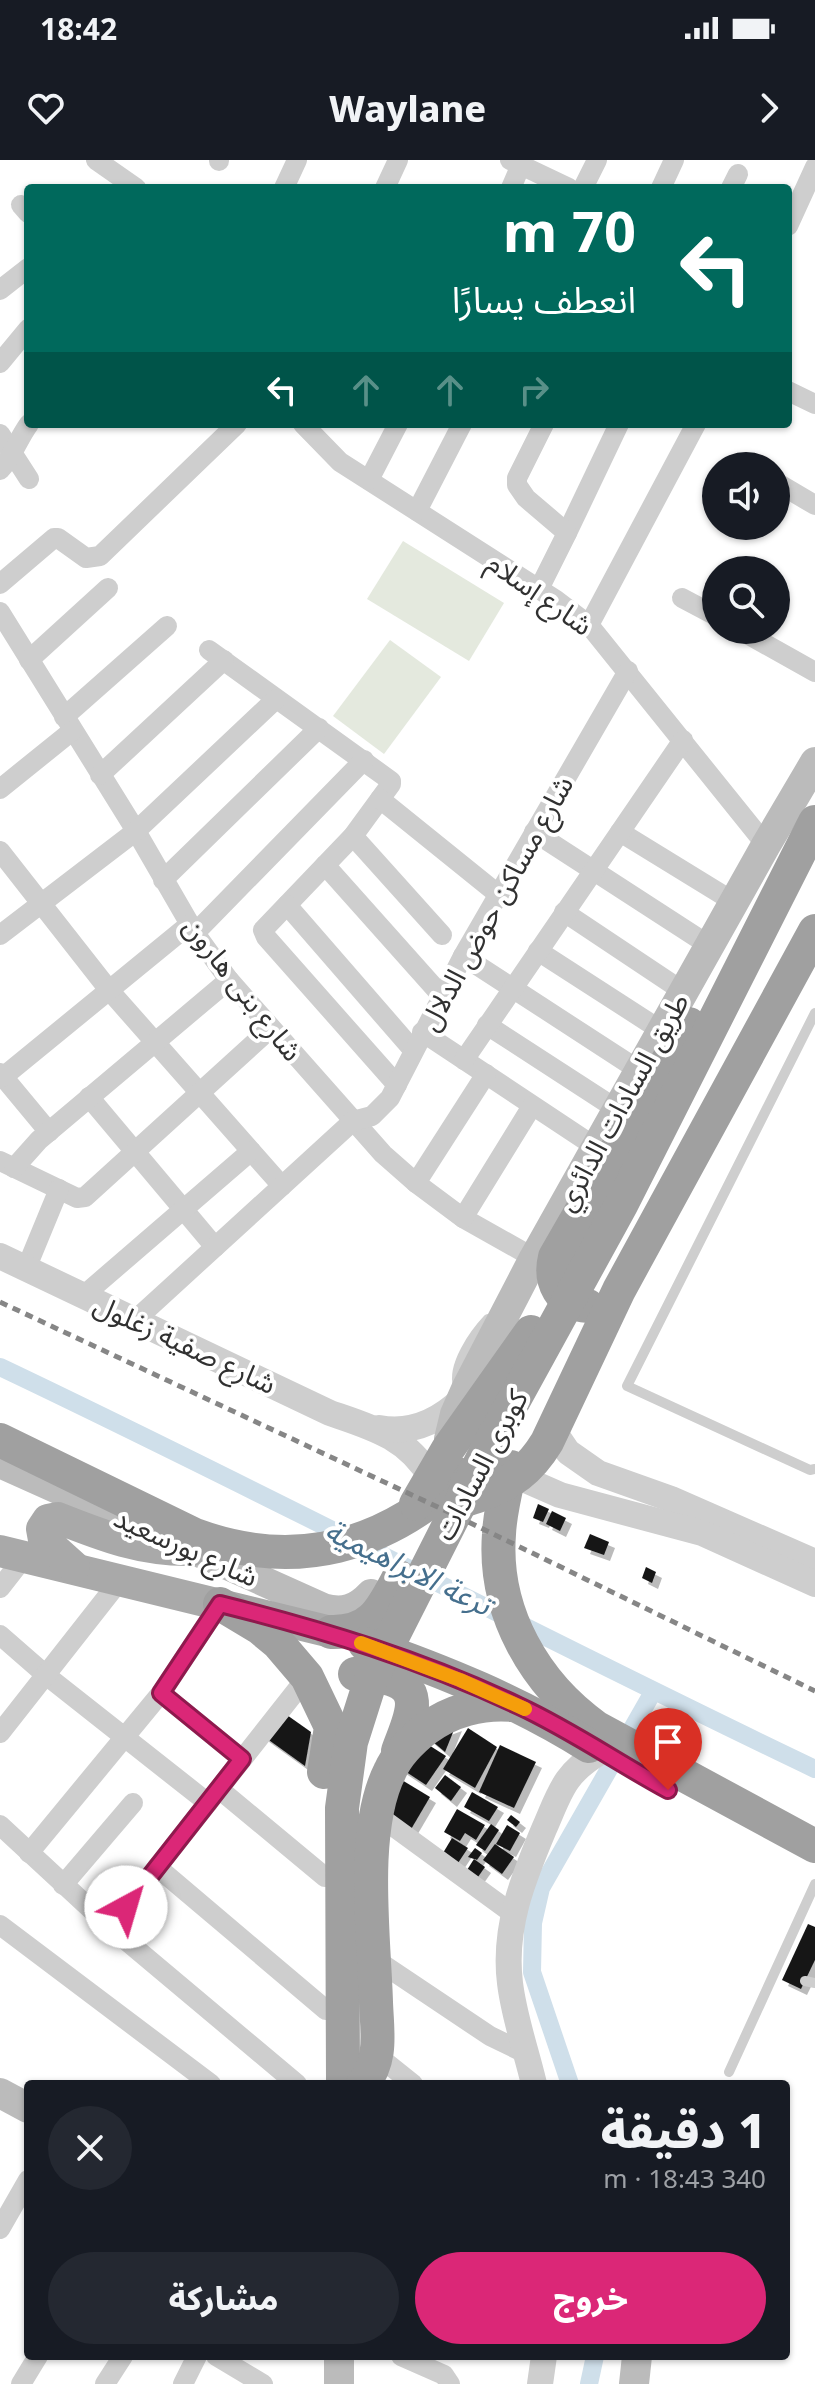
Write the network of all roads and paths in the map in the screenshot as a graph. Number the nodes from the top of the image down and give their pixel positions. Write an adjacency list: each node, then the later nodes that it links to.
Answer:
1 (96, 160): 8 (street)
2 (297, 160): 9 (street)
3 (398, 160): 10 (street)
4 (597, 160): 13 (street)
5 (674, 160): 14 (street)
6 (518, 162): 11 (street); 12 (street)
7 (815, 167): 15 (street)
8 (130, 184)
9 (286, 184)
10 (387, 184)
11 (512, 184)
12 (561, 184)
13 (585, 184)
14 (663, 184)
15 (792, 217)
16 (24, 271): 17 (street)
17 (0, 290)
18 (24, 334): 19 (street)
19 (0, 363)
20 (792, 393): 21 (street)
21 (815, 404)
22 (26, 428): 31 (street)
23 (233, 428): 39 (street)
24 (306, 428): 34 (street, شارع إسلام)
25 (396, 428): 34 (street)
26 (460, 428): 37 (street)
27 (542, 428): 38 (street)
28 (617, 428): 38 (street)
29 (694, 428): 45 (street)
30 (0, 434): 31 (street)
31 (13, 454): 32 (street); 33 (street)
32 (0, 470)
33 (29, 479)
34 (369, 480): 37 (street, شارع إسلام)
35 (790, 490): 36 (street)
36 (815, 505)
37 (417, 511): 41 (street, شارع إسلام)
38 (567, 533): 41 (street)
39 (0, 584)
40 (108, 588): 49 (street)
41 (539, 589): 45 (street, شارع إسلام)
42 (682, 598): 43 (street)
43 (702, 609)
44 (0, 612): 47 (street, شارع بنى هارون)
45 (589, 625): 50 (street, شارع إسلام)
46 (167, 626): 53 (street)
47 (8, 642): 49 (street, شارع بنى هارون)
48 (765, 644): 51 (street)
49 (29, 660): 53 (street, شارع بنى هارون)
50 (628, 671): 55 (street, شارع إسلام); 63 (street, شارع مساكن حوض الدلال)
51 (815, 672)
52 (276, 699): 54 (street); 58 (street); 62 (street)
53 (68, 724): 58 (street, شارع بنى هارون); 59 (street)
54 (319, 728): 56 (street); 70 (street)
55 (683, 740): 64 (street); 66 (street, شارع إسلام)
56 (364, 760): 60 (street); 77 (street)
57 (815, 762): 66 (main road, طريق السادات الدائري)
58 (100, 775): 62 (street, شارع بنى هارون)
59 (0, 789)
60 (380, 799): 65 (street); 72 (street)
61 (815, 822): 71 (highway)
62 (136, 831): 70 (street, شارع بنى هارون); 74 (street)
63 (534, 832): 69 (street); 72 (street, شارع مساكن حوض الدلال)
64 (620, 832): 69 (street); 73 (street)
65 (353, 836): 68 (street); 80 (street)
66 (766, 845): 73 (main road, طريق السادات الدائري)
67 (0, 851): 74 (street)
68 (325, 865): 75 (street); 88 (street)
69 (593, 871): 76 (street); 81 (street)
70 (163, 880): 77 (street, شارع بنى هارون)
71 (799, 885): 116 (highway); 127 (highway, كوبرى السادات)
72 (499, 895): 83 (street, شارع مساكن حوض الدلال)
73 (734, 902): 81 (main road, طريق السادات الدائري)
74 (41, 903): 79 (street); 86 (street)
75 (287, 905): 93 (street); 99 (street)
76 (564, 912): 82 (street); 87 (street)
77 (192, 929): 84 (street, شارع بنى هارون); 86 (street)
78 (815, 931): 119 (highway)
79 (0, 935)
80 (442, 935)
81 (710, 946): 87 (main road, طريق السادات الدائري)
82 (538, 951): 85 (street); 92 (street)
83 (463, 956): 85 (street); 88 (street, شارع مساكن حوض الدلال)
84 (229, 980): 91 (street, شارع بنى هارون); 94 (street)
85 (512, 988): 90 (street); 96 (street)
86 (109, 990): 94 (street); 98 (street)
87 (684, 992): 92 (main road, طريق السادات الدائري)
88 (441, 995): 93 (street, شارع مساكن حوض الدلال)
89 (815, 1013): 131 (lane)
90 (487, 1025): 95 (street); 103 (street)
91 (271, 1028): 100 (street); 104 (street, شارع بنى هارون)
92 (662, 1031): 96 (main road, طريق السادات الدائري)
93 (418, 1041): 95 (street); 99 (street, شارع مساكن حوض الدلال)
94 (155, 1042): 100 (street); 101 (street)
95 (464, 1060): 97 (street)
96 (640, 1071): 103 (main road, طريق السادات الدائري)
97 (486, 1074): 102 (street); 110 (street)
98 (2, 1075): 105 (street)
99 (397, 1085): 104 (street, شارع مساكن حوض الدلال)
100 (200, 1093): 107 (street); 108 (street)
101 (89, 1097): 105 (street); 107 (street)
102 (532, 1106): 106 (street); 114 (street)
103 (618, 1110): 106 (main road, طريق السادات الدائري)
104 (353, 1121): 110 (street, شارع بنى هارون); 111 (street, شارع مساكن حوض الدلال)
105 (49, 1132): 109 (street)
106 (597, 1148): 116 (highway)
107 (134, 1151): 112 (street); 113 (street)
108 (251, 1151): 111 (street); 113 (street)
109 (7, 1164): 112 (street)
110 (416, 1183): 114 (street, شارع بنى هارون)
111 (282, 1186): 115 (street, شارع مساكن حوض الدلال)
112 (59, 1189): 118 (street)
113 (184, 1209): 115 (street); 120 (street)
114 (463, 1218): 116 (street, شارع بنى هارون)
115 (215, 1247): 121 (street, شارع مساكن حوض الدلال)
116 (546, 1254): 119 (highway); 123 (main road)
117 (0, 1256): 118 (street, شارع صفية زغلول)
118 (26, 1269): 120 (street, شارع صفية زغلول)
119 (619, 1290): 122 (highway)
120 (83, 1296): 121 (street, شارع صفية زغلول)
121 (133, 1322): 124 (street, شارع صفية زغلول)
122 (583, 1365): 125 (highway); 129 (highway)
123 (463, 1397): 124 (street, شارع صفية زغلول); 129 (main road)
124 (372, 1427): 129 (street, شارع صفية زغلول)
125 (553, 1430): 130 (street); 132 (highway)
126 (0, 1440): 127 (highway)
127 (505, 1440): 160 (highway, كوبرى السادات); 162 (highway, كوبرى السادات)
128 (0, 1463): 135 (main road, شارع بورسعيد)
129 (440, 1464): 132 (street); 134 (highway)
130 (587, 1468): 133 (street); 137 (street)
131 (815, 1469)
132 (520, 1476): 133 (street); 134 (highway)
133 (619, 1509): 140 (street)
134 (411, 1537): 142 (highway)
135 (192, 1550): 138 (main road); 142 (main road, شارع بورسعيد)
136 (13, 1554): 138 (main road); 141 (street)
137 (810, 1556)
138 (74, 1567): 139 (main road)
139 (121, 1579): 143 (main road); 146 (street)
140 (815, 1584)
141 (0, 1588)
142 (379, 1597): 144 (highway)
143 (220, 1604): 144 (main road); 147 (highway); 148 (street)
144 (331, 1632): 149 (highway)
145 (0, 1635): 146 (street)
146 (47, 1676): 152 (street); 153 (street)
147 (307, 1677): 151 (highway); 155 (street)
148 (161, 1693): 153 (street); 155 (street)
149 (520, 1706): 150 (highway); 156 (highway)
150 (555, 1724): 154 (highway); 157 (street)
151 (331, 1727): 156 (highway); 166 (highway)
152 (0, 1733)
153 (125, 1738): 158 (street); 163 (street)
154 (600, 1752): 157 (street); 165 (highway)
155 (242, 1759): 158 (street)
156 (394, 1763): 160 (highway)
157 (567, 1777): 169 (street)
158 (214, 1796): 164 (street); 166 (street)
159 (133, 1803): 168 (street)
160 (359, 1810): 169 (street); 172 (highway); 176 (highway, كوبرى السادات); 180 (highway, كوبرى السادات)
161 (2, 1831): 163 (street)
162 (815, 1846)
163 (29, 1853): 168 (street)
164 (157, 1867): 171 (street); 173 (street)
165 (815, 1869)
166 (325, 1877): 173 (highway)
167 (815, 1884): 175 (lane)
168 (63, 1885): 171 (street)
169 (513, 1914): 174 (street)
170 (0, 1925): 177 (street)
171 (110, 1927): 178 (street)
172 (375, 1959): 174 (street); 176 (highway)
173 (326, 2010): 179 (highway)
174 (527, 2054): 182 (street)
175 (729, 2072)
176 (367, 2075): 181 (street)
177 (206, 2080)
178 (292, 2080)
179 (334, 2080)
180 (343, 2080)
181 (393, 2080)
182 (533, 2080)
183 (24, 2187): 184 (street)
184 (0, 2229)
185 (36, 2360): 194 (street)
186 (120, 2360): 195 (street)
187 (195, 2360): 196 (street)
188 (223, 2360): 197 (street)
189 (339, 2360): 198 (main road)
190 (359, 2360): 199 (main road)
191 (410, 2360): 200 (street)
192 (543, 2360): 201 (street)
193 (637, 2360): 202 (main road)
194 (21, 2384)
195 (105, 2384)
196 (183, 2384)
197 (263, 2384)
198 (339, 2384)
199 (359, 2384)
200 (450, 2384)
201 (540, 2384)
202 (634, 2384)

